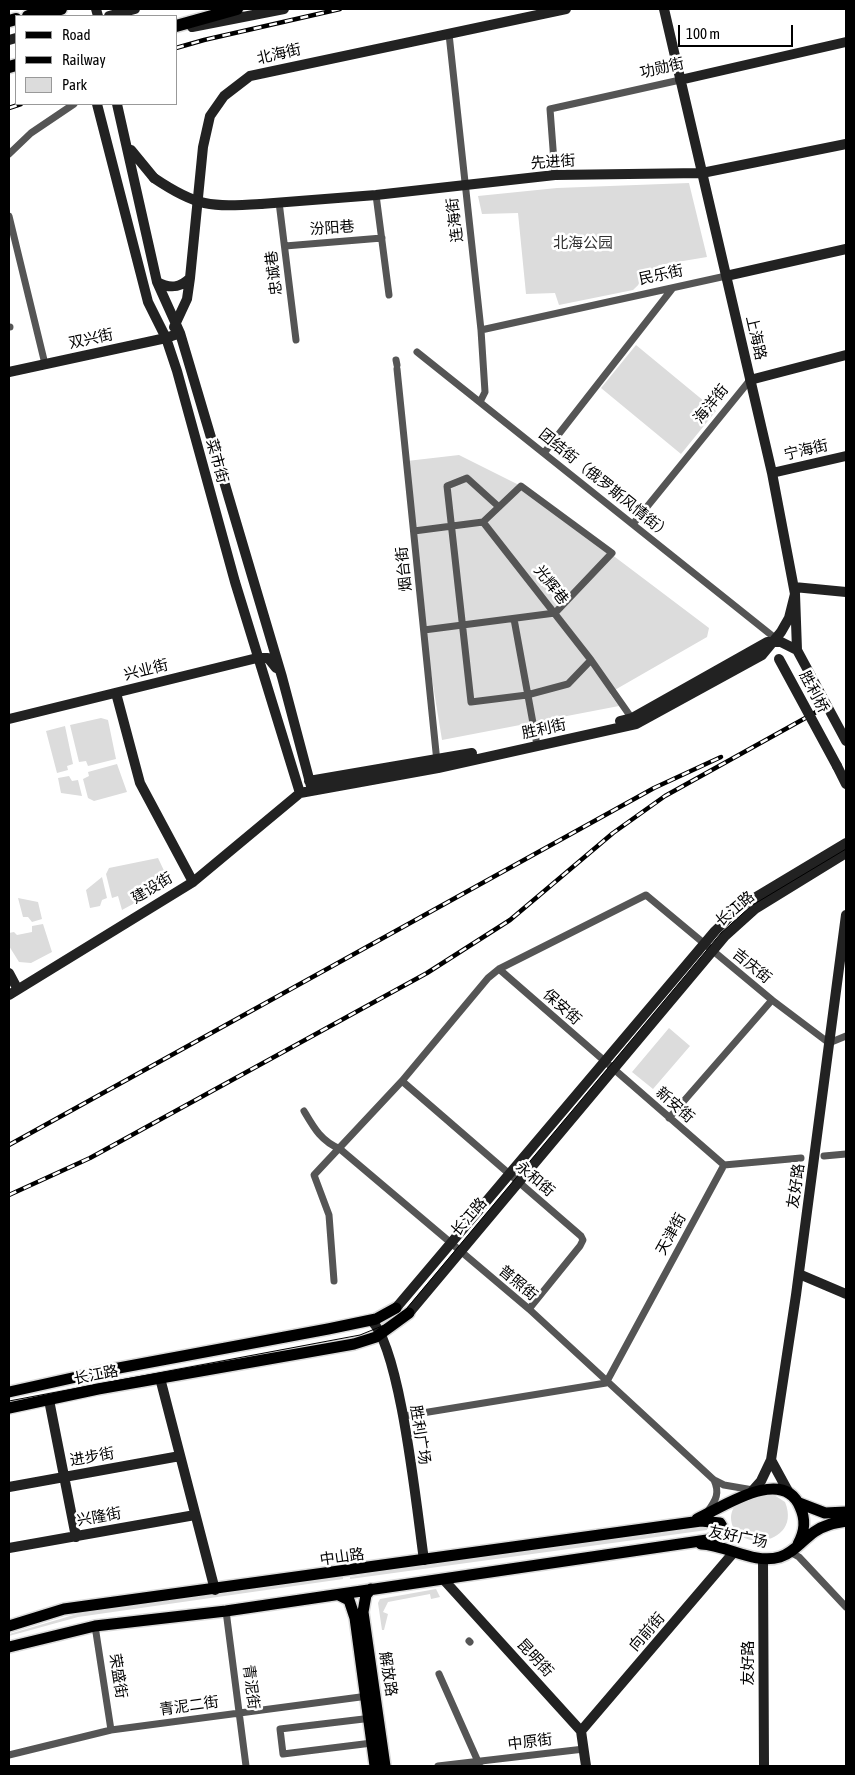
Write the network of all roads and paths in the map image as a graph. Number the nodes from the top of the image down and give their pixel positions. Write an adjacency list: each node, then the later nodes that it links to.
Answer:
1 (61, 9): 7 (highway)
2 (135, 9): 8 (main road)
3 (238, 9): 9 (highway)
4 (284, 9): 10 (main road)
5 (566, 9): 11 (main road, 北海街)
6 (664, 9): 13 (main road, 上海路)
7 (33, 15)
8 (113, 15)
9 (178, 25)
10 (178, 30)
11 (449, 34): 22 (street, 连海街); 30 (main road, 北海街)
12 (846, 42): 13 (main road, 功勋街)
13 (680, 80): 20 (main road, 上海路); 21 (street, 功勋街)
14 (73, 105): 19 (street)
15 (97, 105): 36 (main road, 菜市街)
16 (117, 105): 17 (main road)
17 (124, 136): 24 (main road, 先进街, bridge); 31 (main road)
18 (846, 144): 20 (main road, 先进街)
19 (9, 154)
20 (702, 172): 21 (main road, 先进街); 29 (main road, 上海路)
21 (555, 175): 22 (main road, 先进街)
22 (465, 185): 23 (main road, 先进街); 35 (street, 连海街)
23 (376, 195): 24 (main road, 先进街); 26 (street)
24 (279, 202): 27 (street, 忠诚巷)
25 (9, 216): 40 (street)
26 (382, 238): 27 (street, 汾阳巷); 33 (street)
27 (285, 246): 37 (street, 忠诚巷)
28 (846, 248): 29 (main road, 民乐街)
29 (726, 276): 32 (street, 民乐街); 43 (main road, 上海路)
30 (190, 278): 31 (main road); 34 (main road, 北海街)
31 (157, 282): 34 (main road)
32 (673, 288): 35 (street, 民乐街); 45 (street)
33 (389, 295)
34 (178, 328): 36 (main road, 北海街); 64 (main road)
35 (481, 330): 44 (street, 连海街)
36 (166, 338): 40 (main road, 双兴街); 62 (main road, 菜市街)
37 (296, 340)
38 (418, 352): 44 (street, 团结街（俄罗斯风情街）)
39 (846, 355): 43 (main road, 海洋街)
40 (45, 364): 42 (main road, 双兴街)
41 (397, 365): 52 (street, 烟台街)
42 (9, 372)
43 (750, 380): 47 (main road, 上海路); 50 (street, 海洋街)
44 (480, 402): 45 (street, 团结街（俄罗斯风情街）)
45 (544, 453): 50 (street, 团结街（俄罗斯风情街）)
46 (846, 456): 47 (main road, 宁海街)
47 (772, 473): 53 (main road, 上海路)
48 (499, 507): 49 (street); 51 (street); 55 (street)
49 (483, 522): 51 (street); 55 (street, 光辉巷)
50 (633, 524): 59 (street, 团结街（俄罗斯风情街）)
51 (452, 526): 52 (street); 57 (street)
52 (414, 531): 58 (street, 烟台街)
53 (795, 591): 54 (main road); 59 (main road); 60 (main road, 上海路)
54 (846, 592)
55 (555, 613): 56 (street); 63 (street, 光辉巷)
56 (514, 619): 57 (street); 66 (street)
57 (464, 625): 58 (street); 66 (street)
58 (424, 630): 71 (street, 烟台街)
59 (774, 640): 60 (main road); 61 (main road, 胜利街); 68 (main road, 胜利街)
60 (797, 650): 69 (main road, 胜利桥)
61 (762, 655): 68 (main road, 胜利街); 72 (main road, 胜利桥, bridge)
62 (257, 658): 64 (main road); 65 (main road, 兴业街); 75 (main road, 菜市街)
63 (591, 660): 66 (street); 68 (street, 光辉巷)
64 (282, 678): 74 (main road)
65 (116, 693): 67 (main road, 兴业街); 78 (main road)
66 (527, 694): 70 (street)
67 (9, 719)
68 (634, 721): 70 (main road, 胜利街)
69 (846, 741)
70 (536, 742): 71 (main road, 胜利街)
71 (438, 764): 74 (main road, 胜利街)
72 (841, 768): 73 (main road, 胜利桥)
73 (846, 784)
74 (311, 785): 75 (main road, 胜利街)
75 (300, 793): 78 (main road, 建设街)
76 (846, 843): 80 (main road, 长江路)
77 (846, 853): 81 (main road, 长江路)
78 (193, 882): 84 (main road, 建设街)
79 (846, 915): 87 (main road, 友好路)
80 (703, 943): 81 (street, 吉庆街); 82 (street, 吉庆街); 88 (main road, 长江路)
81 (712, 950): 85 (street, 吉庆街); 88 (main road, 长江路)
82 (499, 969): 88 (street, 保安街); 89 (street)
83 (9, 973): 84 (main road)
84 (13, 991)
85 (772, 1000): 87 (street, 吉庆街); 91 (street)
86 (846, 1036): 87 (street)
87 (829, 1043): 101 (main road, 友好路)
88 (609, 1066): 91 (street, 新安街); 97 (main road, 长江路); 98 (main road, 长江路)
89 (402, 1080): 92 (street); 97 (street, 永和街)
90 (304, 1111): 92 (street, 普照街)
91 (669, 1118): 96 (street, 新安街)
92 (340, 1149): 99 (street, 普照街); 102 (street)
93 (846, 1154): 94 (street)
94 (824, 1156)
95 (801, 1158): 96 (street)
96 (724, 1165): 110 (street, 天津街)
97 (510, 1176): 98 (street, 永和街); 99 (main road, 长江路)
98 (518, 1183): 100 (main road, 长江路); 105 (street, 永和街)
99 (450, 1244): 100 (street, 普照街); 104 (main road, 长江路)
100 (459, 1252): 105 (street, 普照街); 106 (main road, 长江路)
101 (799, 1274): 103 (main road); 116 (main road, 友好路)
102 (334, 1280)
103 (846, 1294)
104 (396, 1308): 107 (main road, 长江路)
105 (529, 1309): 110 (street, 普照街)
106 (409, 1313): 108 (main road, 长江路)
107 (371, 1320): 108 (main road, 胜利广场); 111 (main road, 长江路)
108 (382, 1333): 109 (main road, 长江路); 114 (main road, 胜利广场)
109 (160, 1378): 112 (main road, 长江路); 115 (main road)
110 (606, 1382): 114 (street); 118 (street, 普照街)
111 (9, 1392)
112 (49, 1400): 113 (main road, 长江路); 117 (main road)
113 (9, 1408)
114 (404, 1416): 134 (main road, 胜利广场)
115 (180, 1456): 117 (main road, 进步街); 124 (main road)
116 (771, 1460): 120 (main road, 友好路); 121 (main road)
117 (64, 1477): 119 (main road, 进步街); 128 (main road)
118 (714, 1480): 120 (street); 125 (street)
119 (9, 1487)
120 (753, 1490): 121 (main road); 125 (main road, 友好广场)
121 (789, 1493): 122 (main road)
122 (799, 1503): 126 (main road); 131 (main road)
123 (846, 1512): 126 (main road)
124 (195, 1515): 128 (main road, 兴隆街); 137 (main road)
125 (697, 1519): 127 (main road, 友好广场)
126 (838, 1519): 131 (main road)
127 (681, 1524): 129 (main road); 134 (main road, 中山路)
128 (76, 1537): 130 (main road, 兴隆街)
129 (678, 1544): 132 (main road, 友好广场); 135 (main road)
130 (9, 1548)
131 (794, 1549): 133 (main road, 友好广场); 139 (street)
132 (734, 1552): 133 (main road, 友好广场); 149 (main road, 向前街)
133 (763, 1559): 159 (main road, 友好路)
134 (424, 1560): 137 (main road, 中山路)
135 (443, 1578): 136 (main road); 149 (main road, 昆明街)
136 (371, 1589): 138 (main road); 145 (main road, 解放路)
137 (215, 1590): 141 (main road, 中山路)
138 (339, 1595): 140 (main road); 145 (main road, 解放路)
139 (846, 1607)
140 (226, 1611): 142 (main road); 146 (street, 青泥街)
141 (9, 1626)
142 (95, 1626): 143 (main road); 148 (street, 荣盛街)
143 (9, 1646)
144 (439, 1674): 153 (street)
145 (371, 1695): 146 (street, 青泥二街); 147 (main road, 解放路)
146 (239, 1713): 148 (street, 青泥二街); 154 (street, 青泥街)
147 (374, 1718): 150 (main road, 解放路); 150 (street); 156 (main road, 解放路)
148 (110, 1730): 152 (street, 青泥二街)
149 (581, 1731): 151 (main road)
150 (372, 1743): 155 (main road, 解放路)
151 (584, 1749): 153 (street, 中原街); 158 (main road)
152 (9, 1755)
153 (479, 1764): 157 (street, 中原街)
154 (246, 1766)
155 (375, 1766)
156 (385, 1766)
157 (438, 1766)
158 (586, 1766)
159 (764, 1766)

